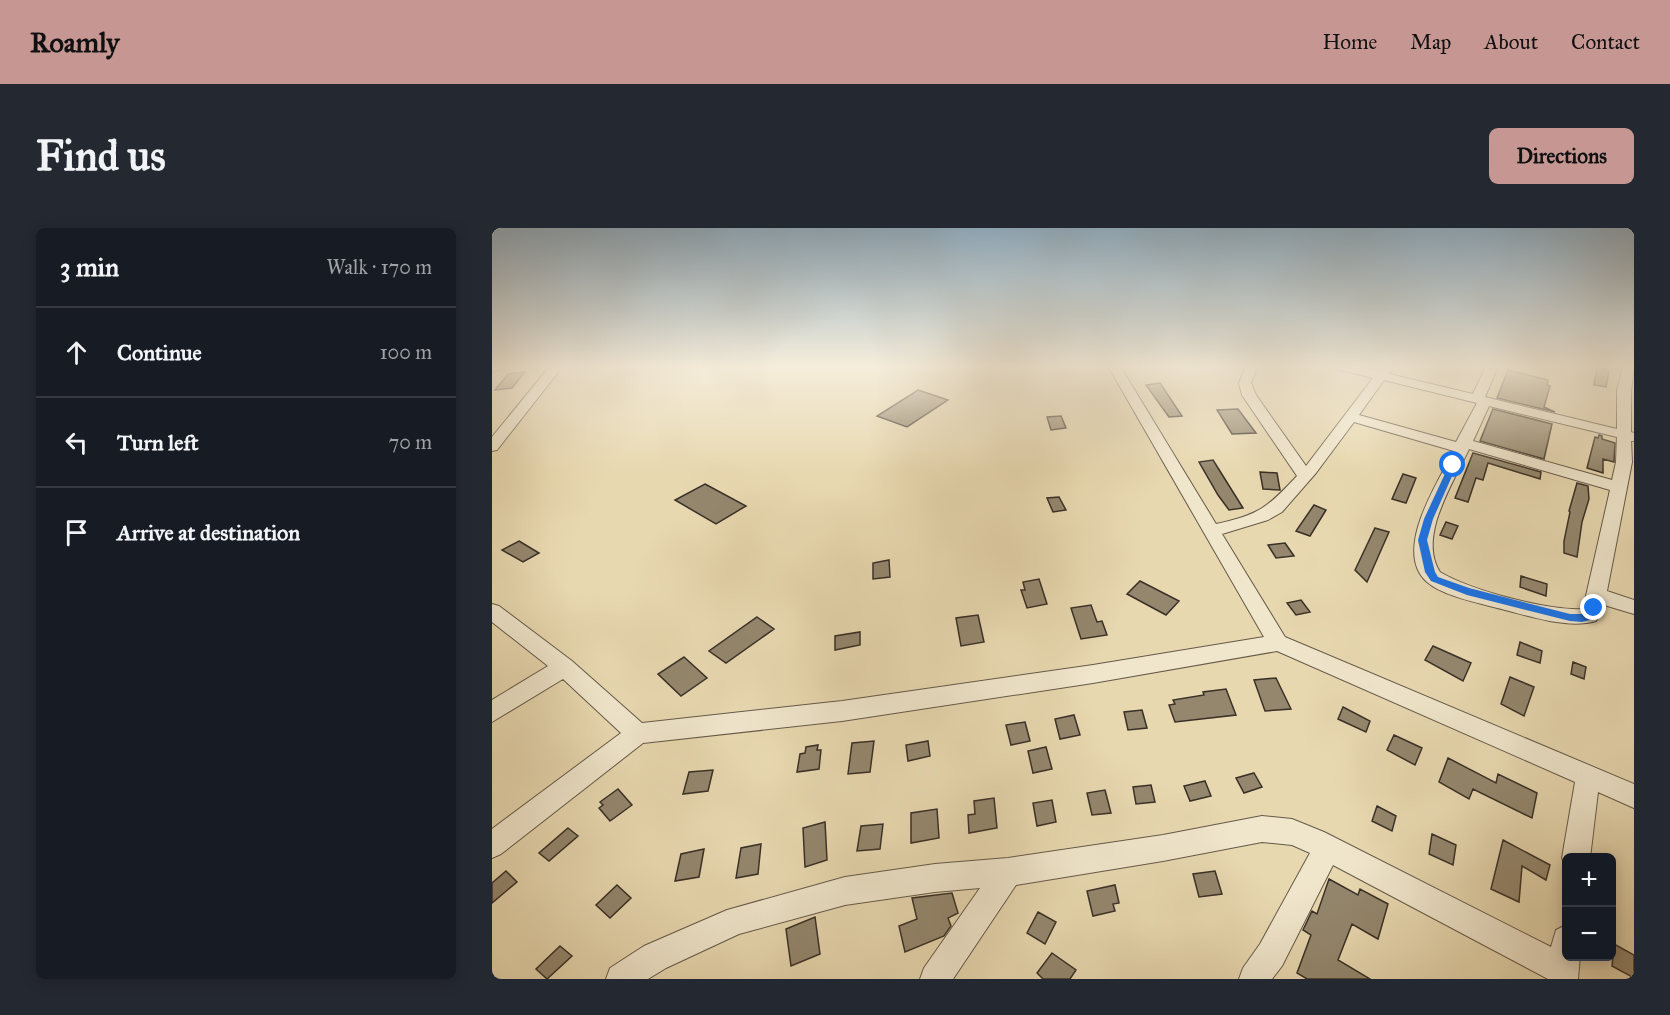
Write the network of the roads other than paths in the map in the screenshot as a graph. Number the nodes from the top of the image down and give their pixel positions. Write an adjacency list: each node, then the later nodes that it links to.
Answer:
1 (529, 401): 11 (street)
2 (1139, 401): 14 (street)
3 (1253, 401): 12 (street)
4 (1363, 401): 8 (street)
5 (1481, 401): 10 (street)
6 (1485, 401): 9 (street)
7 (1629, 401): 9 (street)
8 (1351, 417): 10 (street); 12 (street)
9 (1630, 436): 13 (street)
10 (1462, 446): 13 (street); 15 (street)
11 (492, 447)
12 (1305, 476): 14 (street)
13 (1619, 487): 15 (street)
14 (1210, 531): 18 (street)
15 (1596, 595): 16 (street)
16 (1634, 607)
17 (492, 611): 19 (street)
18 (1278, 643): 21 (street); 22 (street)
19 (564, 668): 20 (street); 21 (street)
20 (492, 712)
21 (638, 734): 24 (street)
22 (1588, 776): 23 (street); 26 (street)
23 (1634, 796)
24 (492, 845)
25 (1327, 848): 27 (street); 28 (street); 31 (street)
26 (1577, 853)
27 (1008, 872): 29 (street); 30 (street)
28 (1563, 975)
29 (621, 979)
30 (935, 979)
31 (1254, 979)

